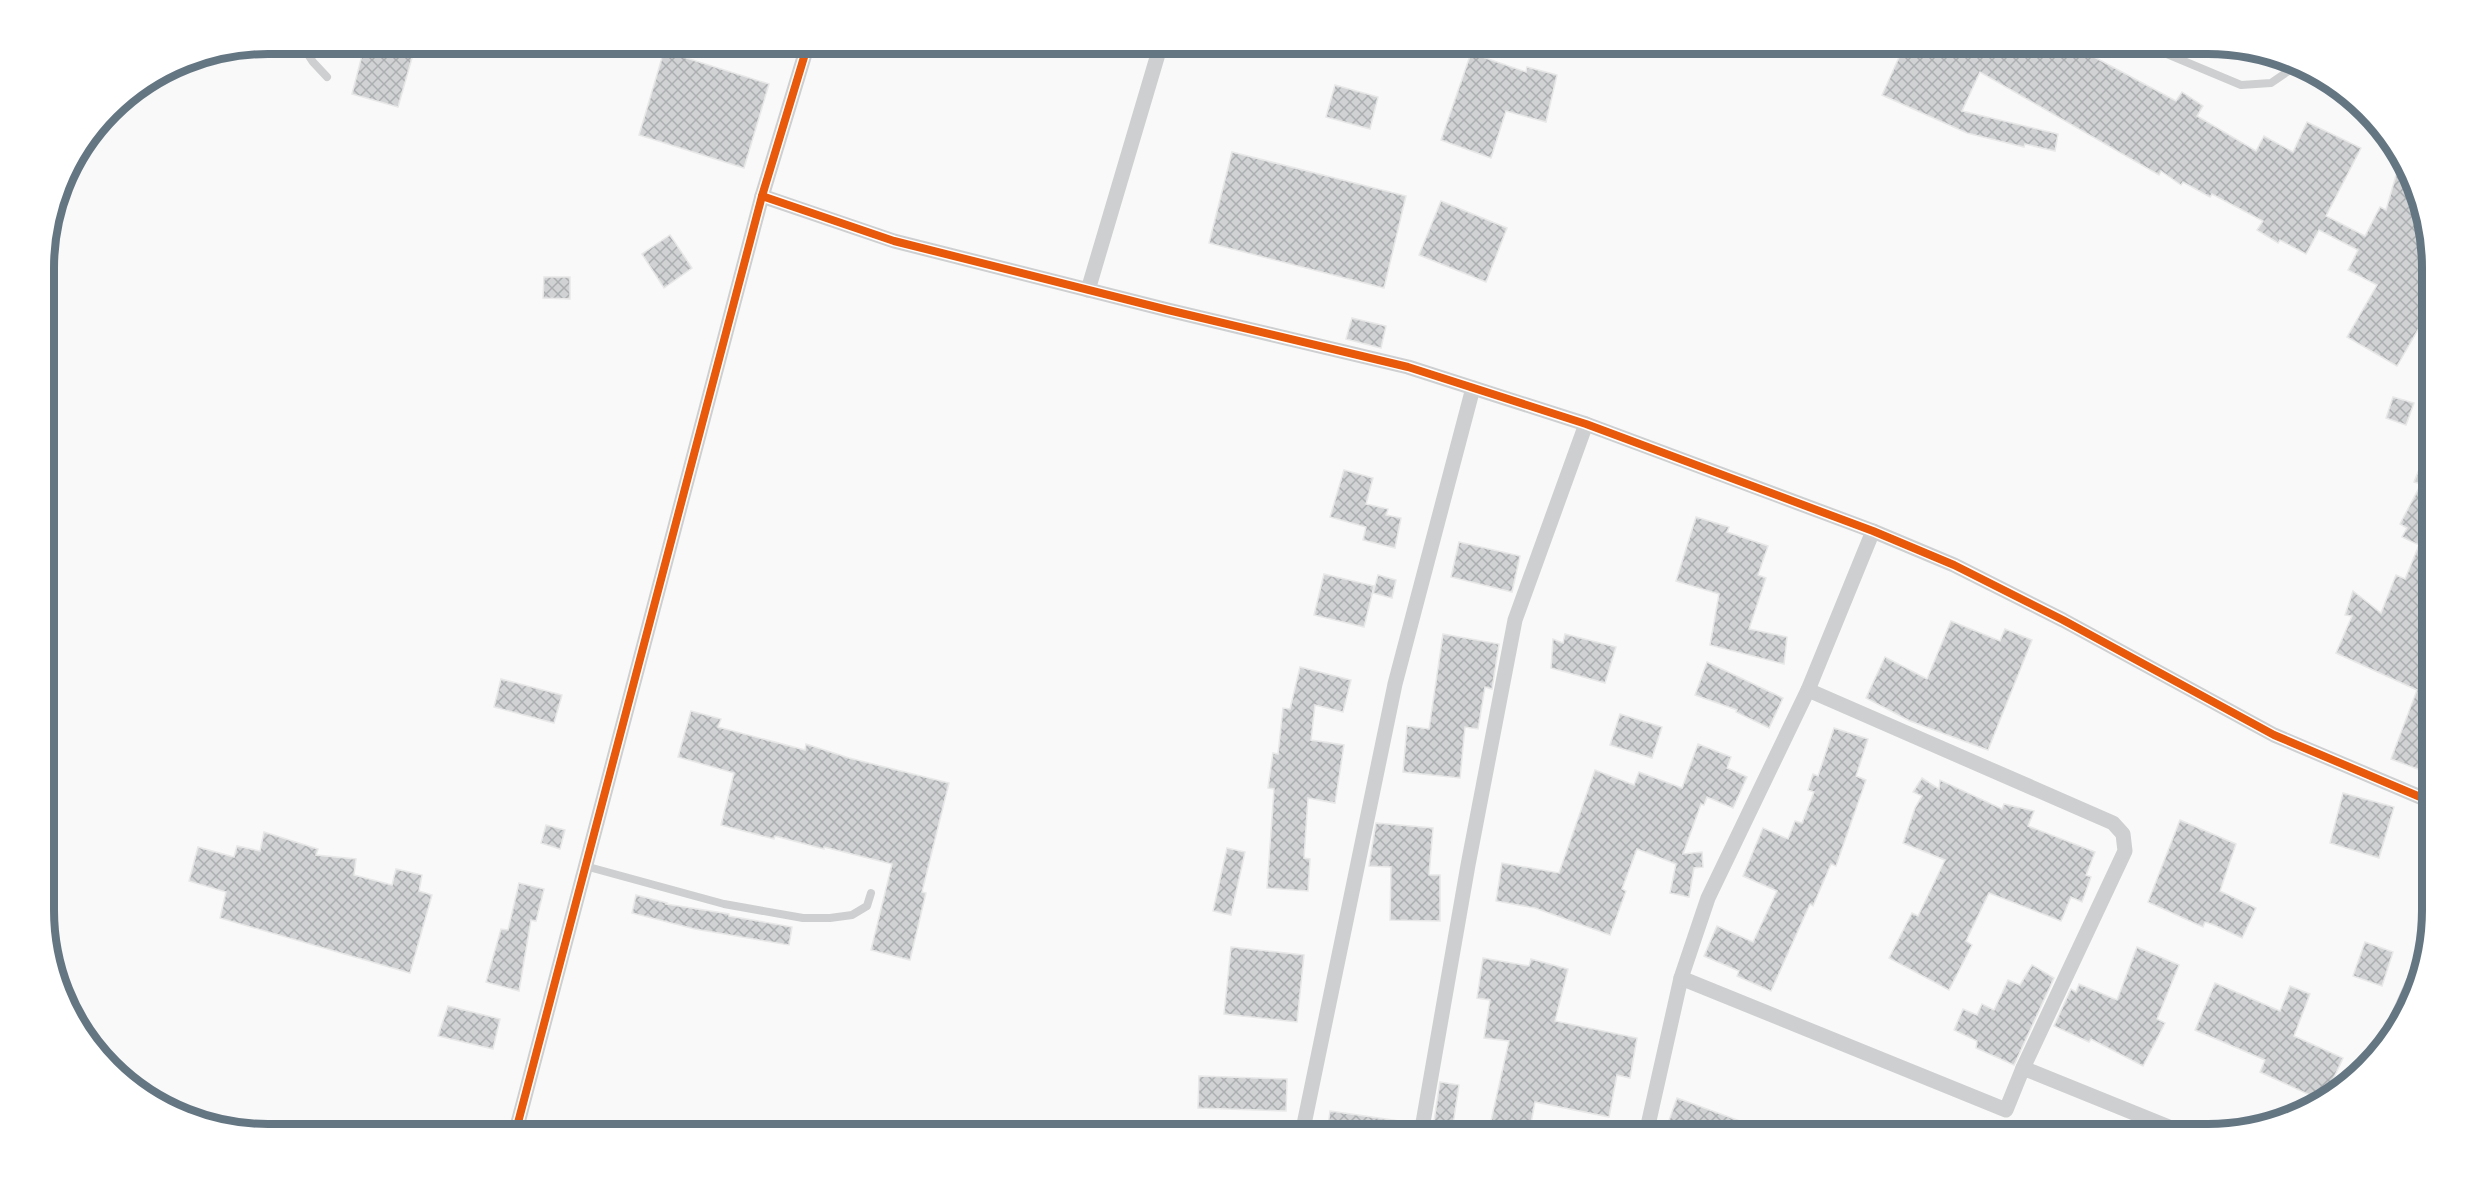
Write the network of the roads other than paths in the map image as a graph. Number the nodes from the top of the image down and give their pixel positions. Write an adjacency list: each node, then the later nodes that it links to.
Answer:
1 (308, 54): 6 (lane)
2 (805, 54): 7 (street)
3 (1158, 54): 8 (street)
4 (2167, 54): 5 (lane)
5 (2289, 70)
6 (327, 77)
7 (762, 196): 8 (street); 14 (street)
8 (1088, 290): 9 (street)
9 (1473, 388): 10 (street); 19 (street)
10 (1586, 424): 11 (street); 20 (street)
11 (1873, 531): 12 (street); 13 (street)
12 (1808, 690): 16 (street); 17 (street)
13 (2422, 798)
14 (584, 865): 15 (lane); 18 (street)
15 (871, 893)
16 (1681, 978): 17 (street); 21 (street)
17 (2023, 1068): 22 (street)
18 (518, 1124)
19 (1304, 1124)
20 (1423, 1124)
21 (1648, 1124)
22 (2161, 1124)

